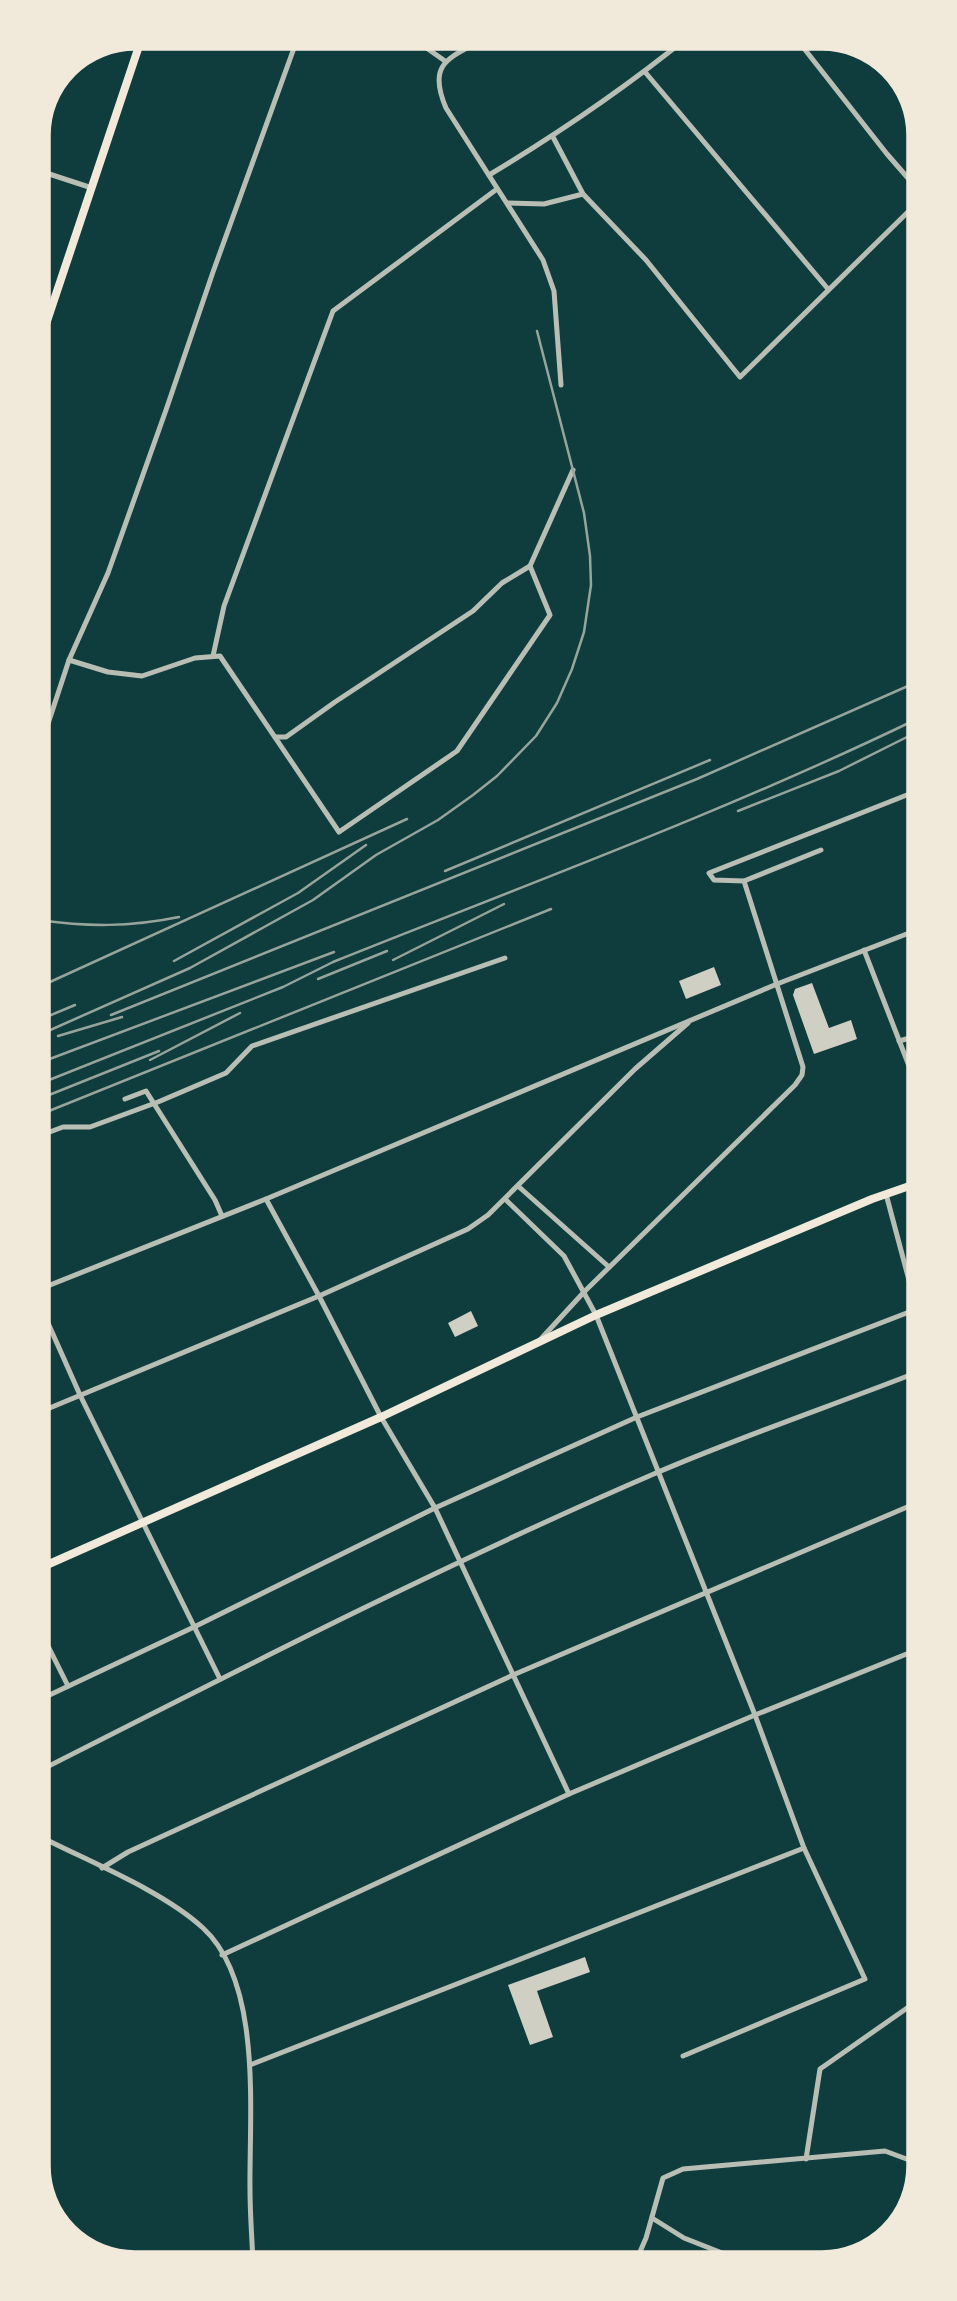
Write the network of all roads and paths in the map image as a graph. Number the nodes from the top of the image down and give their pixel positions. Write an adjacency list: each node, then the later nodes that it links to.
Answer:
1 (138, 49): 13 (main road)
2 (294, 49): 24 (street)
3 (428, 49): 7 (street)
4 (466, 49): 7 (street)
5 (673, 49): 8 (street)
6 (804, 49): 12 (street)
7 (445, 61): 11 (street)
8 (645, 72): 9 (street); 18 (street)
9 (553, 137): 11 (street); 15 (street)
10 (49, 174): 13 (street)
11 (489, 175): 14 (street)
12 (908, 176)
13 (92, 188): 19 (main road)
14 (497, 189): 16 (street); 23 (street)
15 (583, 194): 16 (street); 18 (street)
16 (507, 203): 20 (street)
17 (908, 211): 18 (street)
18 (828, 289)
19 (49, 315)
20 (561, 385)
21 (573, 470): 22 (street)
22 (530, 566): 26 (street); 26 (street)
23 (213, 656): 24 (street); 26 (street)
24 (68, 660): 25 (street)
25 (49, 720)
26 (275, 737)
27 (908, 795): 29 (street)
28 (821, 850): 29 (street)
29 (744, 881): 33 (street)
30 (908, 933): 31 (street)
31 (864, 950): 33 (street); 36 (street)
32 (505, 958): 39 (street)
33 (777, 984): 34 (street); 47 (street)
34 (691, 1021): 41 (street); 44 (street)
35 (908, 1039): 36 (street)
36 (899, 1041): 37 (street)
37 (908, 1064)
38 (125, 1099): 39 (street)
39 (153, 1104): 40 (street); 46 (street)
40 (49, 1132)
41 (518, 1186): 45 (street); 47 (street)
42 (908, 1186): 43 (main road)
43 (886, 1194): 48 (street); 52 (main road)
44 (266, 1199): 46 (street); 51 (street)
45 (505, 1199): 50 (street); 51 (street)
46 (222, 1216): 49 (street)
47 (609, 1267): 50 (street)
48 (908, 1274)
49 (49, 1285)
50 (584, 1292): 52 (street); 55 (street)
51 (319, 1296): 57 (street); 59 (street)
52 (596, 1315): 55 (main road); 60 (street)
53 (908, 1315): 60 (street)
54 (49, 1325): 57 (street)
55 (535, 1344): 59 (main road)
56 (908, 1376): 61 (street)
57 (80, 1395): 58 (street); 64 (street)
58 (49, 1408)
59 (381, 1417): 63 (street); 64 (main road)
60 (637, 1417): 61 (street); 63 (street)
61 (658, 1473): 65 (street); 67 (street)
62 (908, 1507): 67 (street)
63 (435, 1508): 65 (street); 68 (street)
64 (142, 1523): 66 (main road); 68 (street)
65 (461, 1562): 71 (street); 72 (street)
66 (49, 1564)
67 (707, 1592): 71 (street); 75 (street)
68 (194, 1627): 72 (street); 73 (street)
69 (49, 1648): 73 (street)
70 (908, 1653): 75 (street)
71 (513, 1675): 77 (street); 80 (street)
72 (220, 1679): 76 (street)
73 (68, 1686): 74 (street)
74 (49, 1695)
75 (755, 1714): 77 (street); 79 (street)
76 (49, 1766)
77 (569, 1794): 81 (street)
78 (49, 1841): 80 (street)
79 (804, 1848): 83 (street); 84 (street)
80 (102, 1868): 81 (street)
81 (222, 1955): 84 (street)
82 (908, 2007): 85 (street)
83 (683, 2056)
84 (250, 2065): 88 (street)
85 (806, 2158): 86 (street); 87 (street)
86 (908, 2160)
87 (652, 2218): 89 (street); 90 (street)
88 (253, 2252)
89 (639, 2252)
90 (720, 2252)

